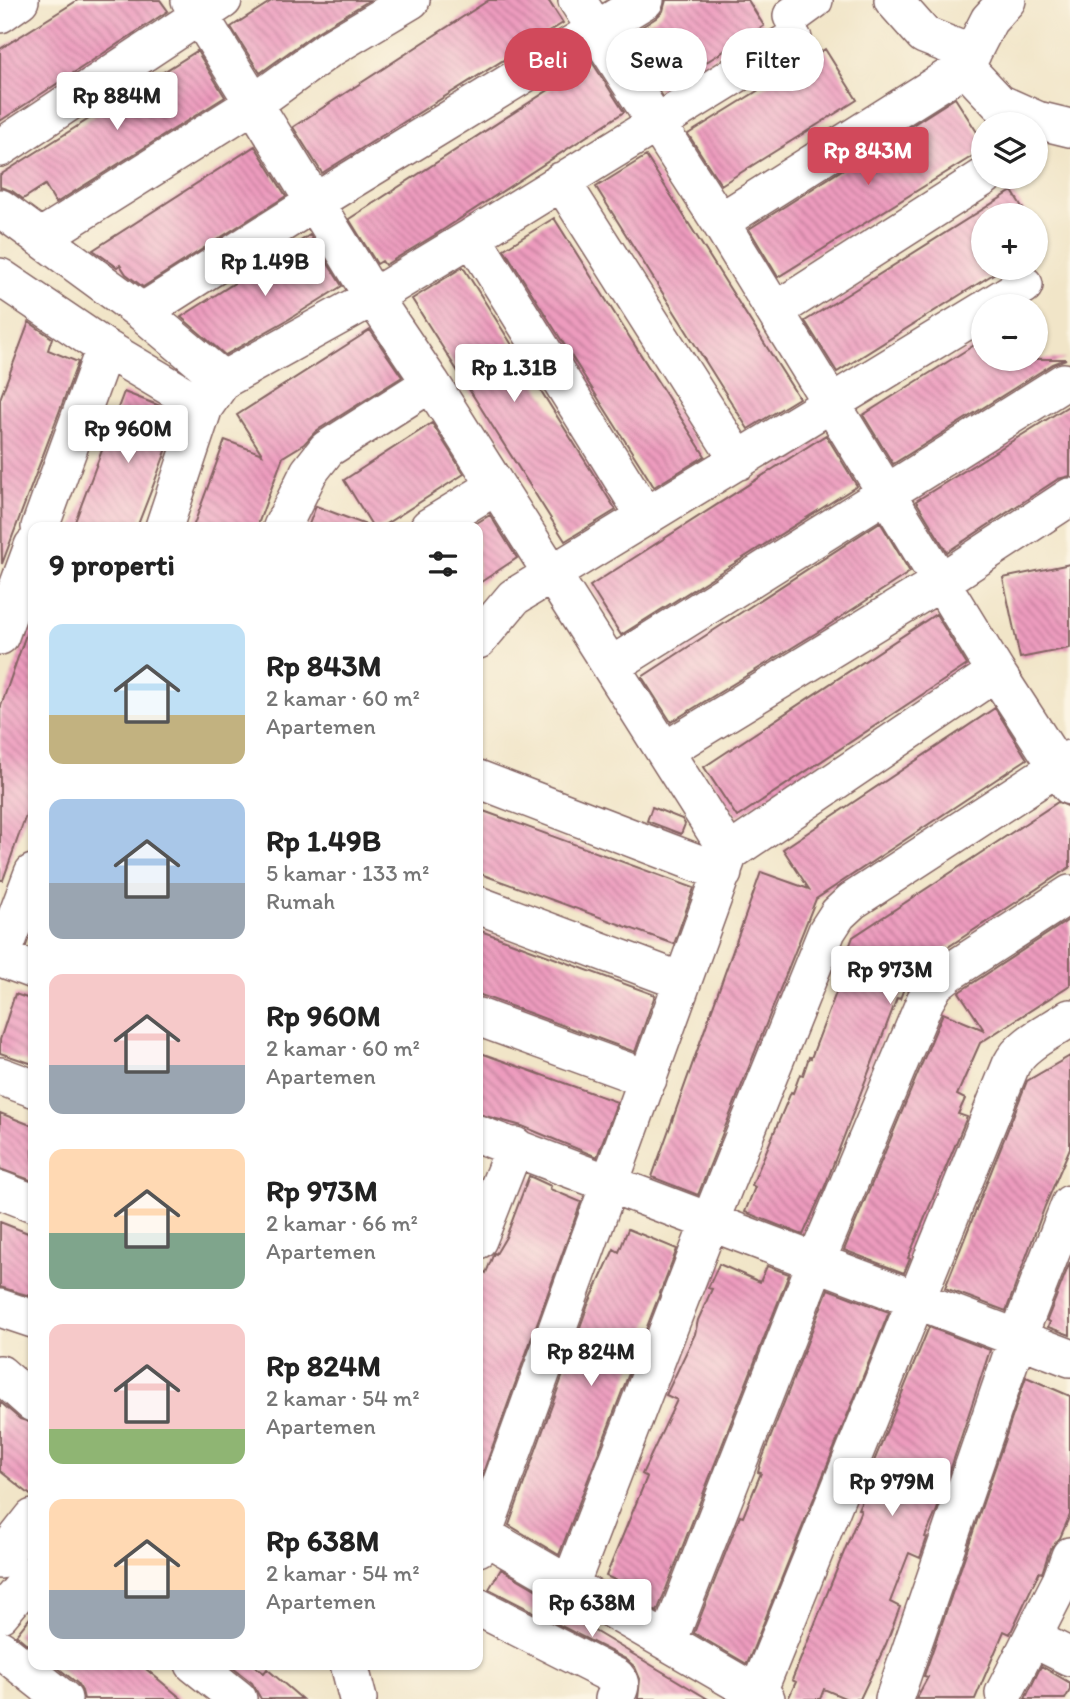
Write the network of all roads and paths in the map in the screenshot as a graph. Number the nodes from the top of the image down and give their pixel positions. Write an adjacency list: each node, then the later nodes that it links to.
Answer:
1 (8, 0): 9 (street)
2 (20, 0): 9 (street)
3 (411, 0): 13 (street)
4 (577, 0): 11 (street)
5 (645, 0): 11 (street)
6 (893, 0): 12 (street)
7 (1007, 0): 12 (street)
8 (204, 5): 13 (street); 16 (street)
9 (0, 13)
10 (800, 18): 14 (street)
11 (597, 32): 14 (street); 19 (street)
12 (969, 60): 15 (street); 21 (street)
13 (253, 104): 19 (street); 23 (street)
14 (655, 124): 17 (street); 21 (street)
15 (1070, 128)
16 (0, 148)
17 (561, 181): 22 (street); 36 (street)
18 (971, 186): 28 (street)
19 (315, 202): 27 (street); 29 (street)
20 (0, 208): 23 (street)
21 (720, 222): 28 (street)
22 (472, 237): 27 (street); 40 (street)
23 (40, 238): 29 (street)
24 (1024, 285): 26 (street)
25 (3, 288): 31 (street)
26 (1009, 294)
27 (373, 297): 33 (street); 34 (street)
28 (775, 311): 35 (street)
29 (142, 312): 34 (street)
30 (971, 318): 35 (street)
31 (105, 348): 34 (street); 41 (street)
32 (1065, 382): 38 (street)
33 (432, 383): 37 (street); 43 (street)
34 (214, 393): 42 (street)
35 (832, 404): 36 (street); 38 (street)
36 (739, 461): 40 (street)
37 (496, 486): 44 (street); 46 (street)
38 (885, 493): 47 (street); 50 (street)
39 (1070, 497): 47 (street)
40 (646, 517): 46 (street)
41 (42, 522)
42 (166, 522)
43 (284, 522)
44 (437, 522)
45 (28, 562): 48 (street)
46 (551, 574): 49 (street); 50 (street)
47 (942, 581): 51 (street); 52 (street)
48 (10, 620)
49 (483, 634)
50 (611, 666): 52 (street)
51 (996, 671): 53 (street); 55 (street)
52 (666, 750): 55 (street)
53 (1066, 771): 72 (street)
54 (483, 781): 55 (street)
55 (726, 863): 60 (street)
56 (28, 892): 59 (street)
57 (1070, 894): 74 (street)
58 (483, 907): 60 (street)
59 (9, 962)
60 (681, 981): 64 (street)
61 (1070, 1018): 75 (street)
62 (483, 1019): 64 (street)
63 (0, 1076): 65 (street)
64 (648, 1079): 68 (street)
65 (28, 1086)
66 (483, 1135): 67 (street)
67 (515, 1146): 68 (street); 73 (street)
68 (609, 1184): 72 (street); 83 (street)
69 (0, 1190): 70 (street)
70 (28, 1201)
71 (1070, 1204): 78 (street)
72 (710, 1221): 74 (street); 88 (street)
73 (483, 1227)
74 (816, 1262): 75 (street); 92 (street)
75 (915, 1300): 78 (street); 98 (street)
76 (0, 1308): 77 (street)
77 (28, 1317)
78 (1018, 1337): 79 (street); 103 (street)
79 (1070, 1358)
80 (0, 1374): 81 (street)
81 (28, 1399)
82 (22, 1525): 85 (street)
83 (483, 1530)
84 (483, 1540): 88 (street)
85 (0, 1560)
86 (1067, 1574): 91 (street)
87 (28, 1581): 90 (street)
88 (570, 1585): 92 (street)
89 (483, 1610): 102 (street)
90 (0, 1614)
91 (1031, 1638): 94 (street); 97 (street)
92 (668, 1642): 98 (street)
93 (0, 1649): 99 (street)
94 (1070, 1657)
95 (202, 1670): 100 (street)
96 (350, 1670): 101 (street)
97 (1004, 1693)
98 (762, 1696)
99 (63, 1699)
100 (238, 1699)
101 (358, 1699)
102 (614, 1699)
103 (894, 1699)

